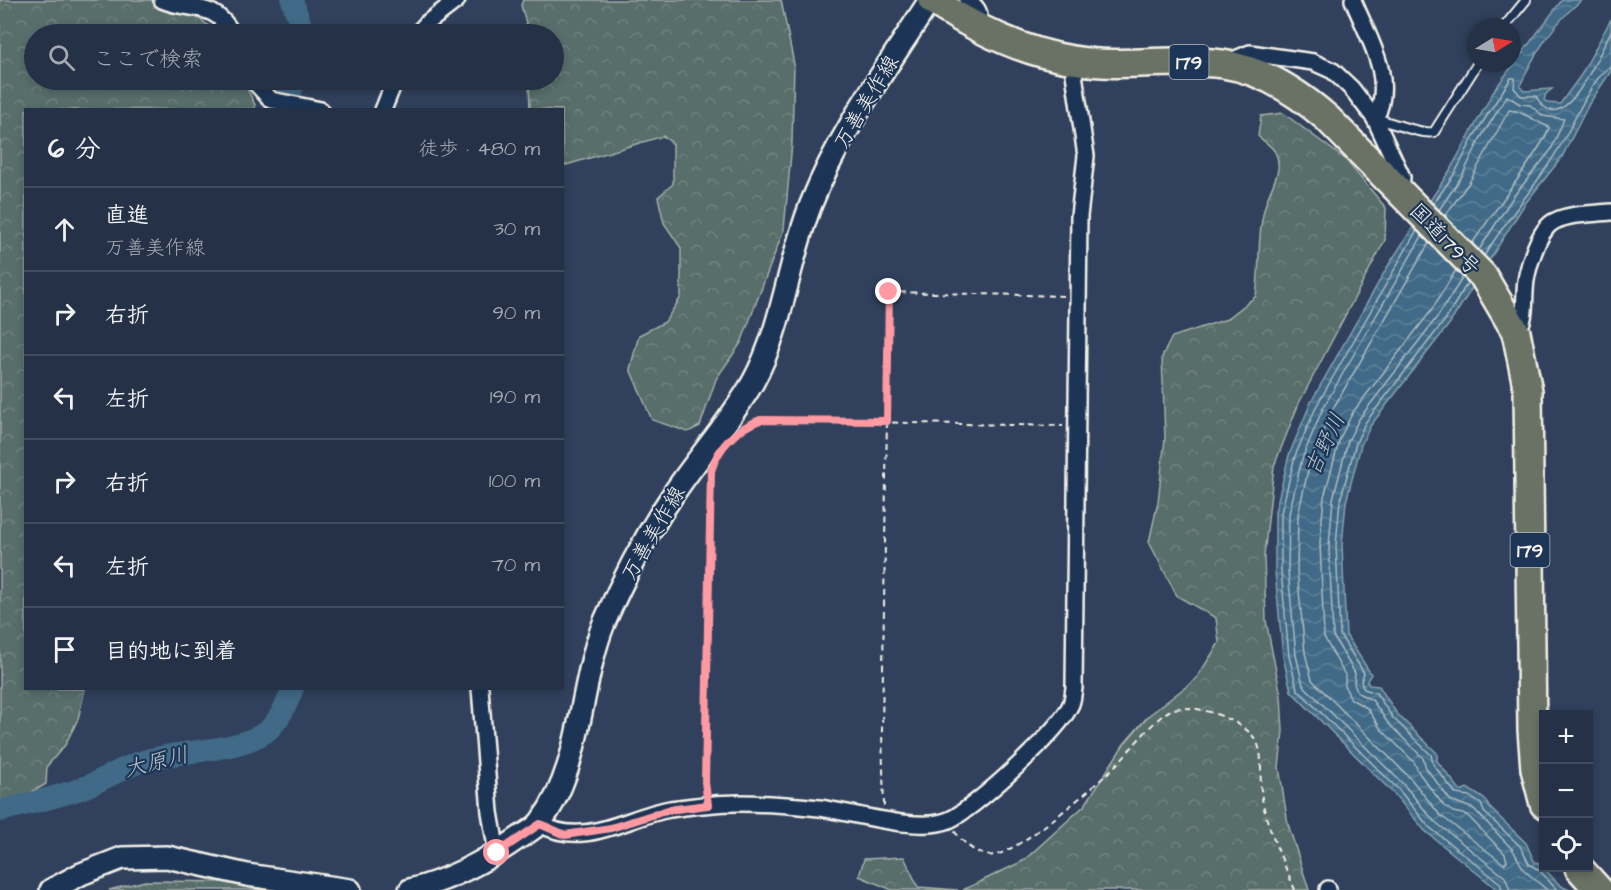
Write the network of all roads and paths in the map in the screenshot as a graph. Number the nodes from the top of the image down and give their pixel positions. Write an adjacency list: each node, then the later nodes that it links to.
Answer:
1 (162, 0): 8 (street)
2 (457, 0): 9 (street)
3 (931, 0): 10 (highway, 国道179号 / 179); 32 (main road, 万善美作線)
4 (967, 0): 10 (street)
5 (1353, 0): 18 (street)
6 (1526, 0): 7 (lane)
7 (1511, 18)
8 (227, 24)
9 (426, 24)
10 (977, 27): 11 (highway, 国道179号 / 179)
11 (1074, 61): 12 (highway, 国道179号 / 179); 21 (street)
12 (1224, 64): 18 (street); 19 (highway, 国道179号 / 179)
13 (1472, 72): 18 (lane)
14 (262, 90): 16 (street)
15 (391, 90): 17 (street)
16 (311, 108)
17 (384, 108)
18 (1375, 119): 19 (street)
19 (1405, 197): 22 (highway, 国道179号 / 179)
20 (1611, 212): 22 (street)
21 (1078, 296): 23 (path); 24 (street)
22 (1516, 332): 28 (highway, 国道179号 / 179)
23 (887, 421): 24 (path); 25 (path); 30 (path)
24 (1078, 426): 31 (street)
25 (740, 429)
26 (713, 464): 29 (path)
27 (480, 690): 33 (street)
28 (1539, 785)
29 (708, 805): 30 (street); 32 (street)
30 (886, 820): 31 (street)
31 (947, 821): 38 (path)
32 (540, 824): 33 (main road, 万善美作線)
33 (497, 853): 37 (main road, 万善美作線)
34 (1583, 872): 39 (highway)
35 (51, 890): 36 (main road)
36 (351, 890)
37 (410, 890)
38 (1294, 890)
39 (1599, 890)

